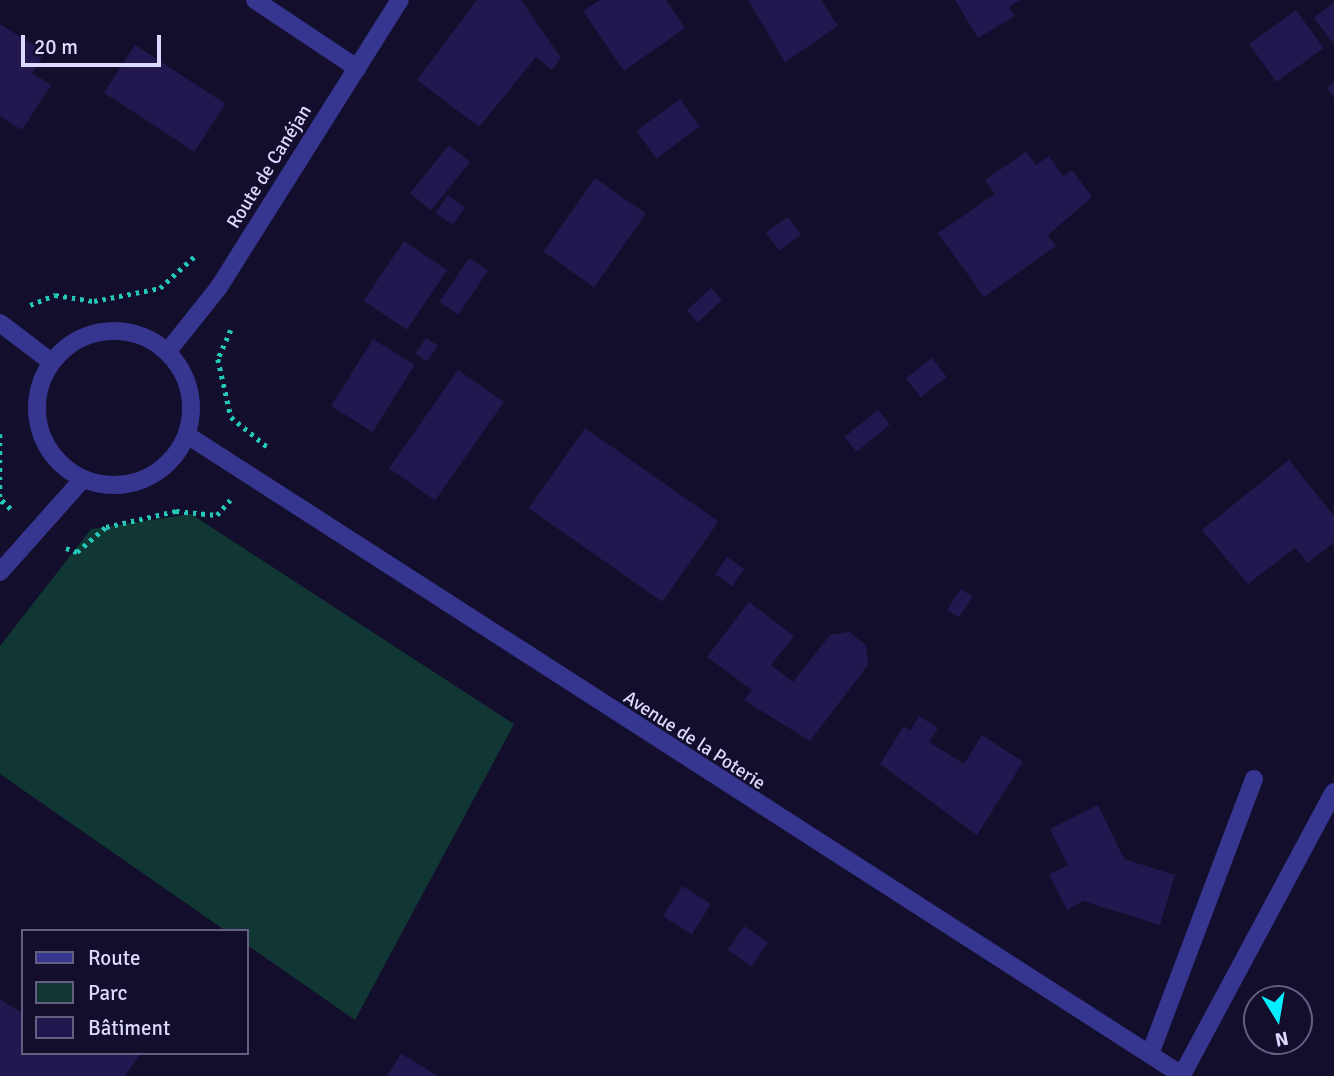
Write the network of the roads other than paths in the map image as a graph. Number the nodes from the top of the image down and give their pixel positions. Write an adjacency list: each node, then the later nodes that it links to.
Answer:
1 (255, 0): 3 (street)
2 (400, 0): 3 (street, Route de Canéjan)
3 (357, 68): 5 (street, Route de Canéjan)
4 (0, 323): 6 (street)
5 (168, 351): 6 (street); 7 (street)
6 (50, 361): 8 (street)
7 (187, 435): 8 (street); 12 (street, Avenue de la Poterie)
8 (83, 479): 9 (street)
9 (0, 572)
10 (1254, 779): 12 (street)
11 (1334, 792): 13 (street)
12 (1150, 1054): 13 (street, Avenue de la Poterie)
13 (1182, 1076)

